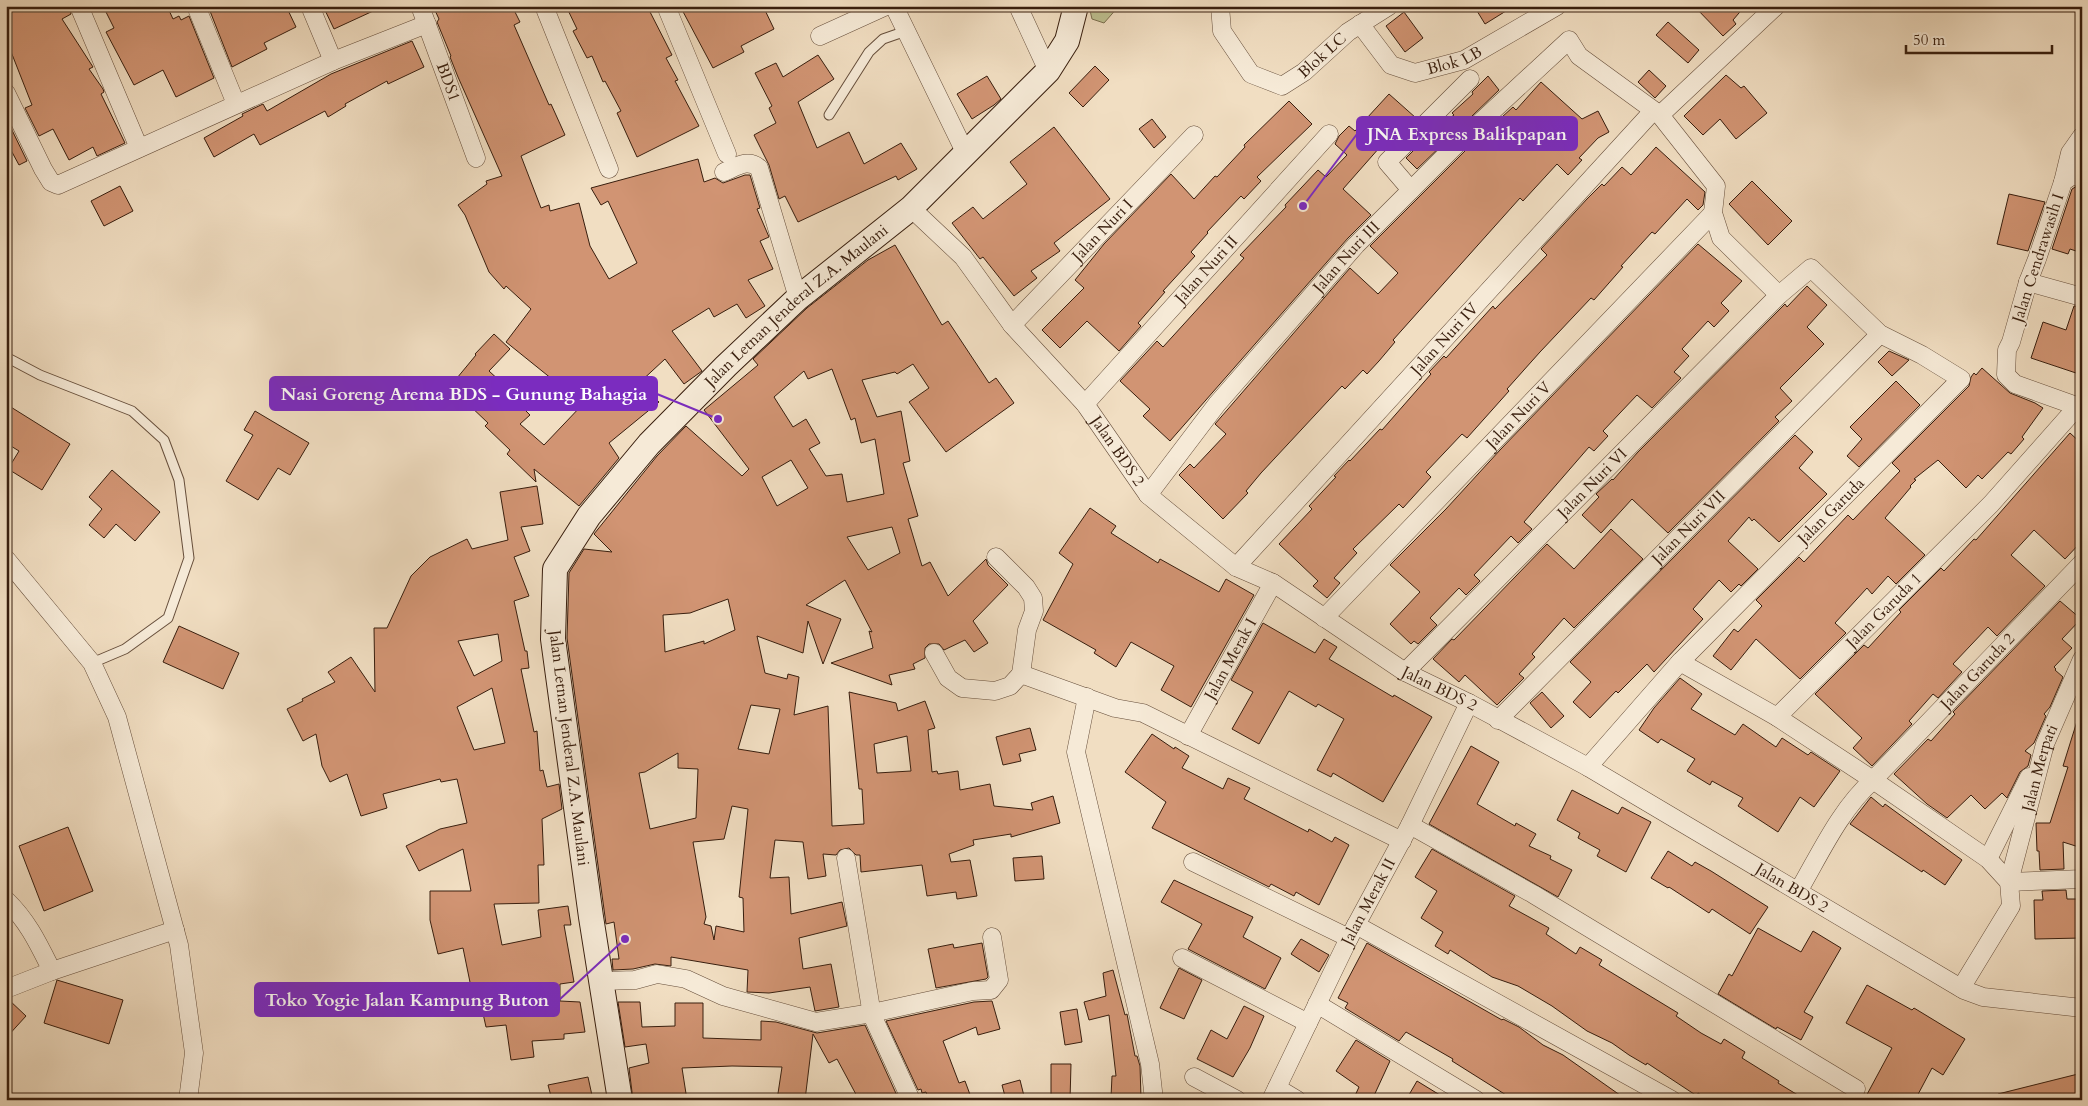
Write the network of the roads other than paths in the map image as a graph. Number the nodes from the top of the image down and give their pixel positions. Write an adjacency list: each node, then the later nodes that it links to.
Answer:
1 (79, 6): 29 (street)
2 (196, 6): 23 (street)
3 (310, 6): 19 (street)
4 (420, 6): 15 (street, BDS1)
5 (544, 6): 33 (street)
6 (666, 6): 30 (street)
7 (886, 6): 18 (street)
8 (894, 6): 17 (street)
9 (1018, 6): 20 (street)
10 (1076, 6): 20 (street, Jalan Letnan Jenderal Z.A. Maulani)
11 (1220, 6): 16 (street, Blok LC)
12 (1389, 6): 16 (street, Blok LC)
13 (1557, 6): 16 (street, Blok LB)
14 (1776, 6): 24 (street, Jalan Nuri IV)
15 (427, 24): 19 (street); 32 (street, BDS1)
16 (1360, 24)
17 (906, 31): 25 (lane); 31 (street)
18 (820, 36)
19 (333, 62): 23 (street)
20 (1048, 71): 31 (street, Jalan Letnan Jenderal Z.A. Maulani)
21 (1470, 79): 36 (street)
22 (6, 93): 29 (street)
23 (236, 104): 29 (street)
24 (1657, 113): 36 (street, Jalan Nuri III); 38 (street); 52 (street, Jalan Nuri IV)
25 (829, 115)
26 (1328, 134): 46 (street, Jalan Nuri II)
27 (1194, 135): 43 (street, Jalan Nuri I)
28 (2082, 136): 35 (street, Jalan Cendrawasih I)
29 (139, 148)
30 (727, 154)
31 (966, 154): 37 (street, Jalan Letnan Jenderal Z.A. Maulani)
32 (476, 158)
33 (609, 169)
34 (724, 172): 42 (street)
35 (2072, 178): 39 (street, Jalan Cendrawasih I)
36 (1412, 190): 48 (street, Jalan Nuri III)
37 (911, 208): 42 (street, Jalan Letnan Jenderal Z.A. Maulani); 43 (street, Jalan BDS 2)
38 (1713, 213): 40 (street); 54 (street, Jalan Nuri V)
39 (2028, 282): 41 (street); 47 (street, Jalan Cendrawasih I)
40 (1779, 295): 44 (street, Jalan Nuri VI); 59 (street, Jalan Nuri VI)
41 (2082, 297)
42 (798, 298): 82 (street, Jalan Letnan Jenderal Z.A. Maulani)
43 (1012, 324): 46 (street, Jalan BDS 2)
44 (1880, 334): 57 (street, Jalan Garuda); 64 (street, Jalan Nuri VII)
45 (6, 357): 58 (lane)
46 (1085, 404): 48 (street, Jalan BDS 2)
47 (2080, 407): 63 (street, Jalan Garuda 1)
48 (1148, 495): 52 (street, Jalan BDS 2)
49 (996, 557): 60 (street)
50 (6, 559): 58 (street)
51 (2082, 563): 68 (street, Jalan Garuda 2)
52 (1236, 567): 53 (street, Jalan BDS 2)
53 (1273, 583): 54 (street, Jalan BDS 2); 65 (street, Jalan Merak I)
54 (1324, 618): 59 (street, Jalan BDS 2)
55 (934, 653): 60 (street)
56 (2082, 659): 66 (street, Jalan Merpati)
57 (1680, 662): 63 (street); 67 (street)
58 (92, 663): 77 (street)
59 (1405, 672): 62 (street, Jalan BDS 2)
60 (1021, 674): 61 (street)
61 (1087, 697): 65 (street); 95 (street)
62 (1469, 704): 64 (street, Jalan BDS 2); 69 (street, Jalan Merak II)
63 (1777, 717): 68 (street)
64 (1498, 720): 67 (street, Jalan BDS 2)
65 (1188, 736): 69 (street)
66 (2045, 744): 71 (street); 74 (street, Jalan Merpati)
67 (1588, 767): 75 (street, Jalan BDS 2)
68 (1873, 780): 71 (street); 75 (street, Jalan Garuda 2)
69 (1406, 833): 78 (street, Jalan Merak II); 90 (street)
70 (846, 858): 87 (street)
71 (1988, 859): 74 (street)
72 (1193, 862): 78 (street)
73 (2082, 879): 74 (street)
74 (2009, 882): 83 (street, Jalan Merpati)
75 (1799, 890): 83 (street, Jalan BDS 2)
76 (6, 900): 81 (street)
77 (175, 930): 81 (street); 92 (street)
78 (1352, 931): 85 (street, Jalan Merak II); 99 (street)
79 (992, 938): 87 (street)
80 (1182, 958): 88 (street)
81 (52, 971): 84 (street)
82 (602, 981): 87 (street); 93 (street, Jalan Letnan Jenderal Z.A. Maulani)
83 (1961, 988): 86 (street, Jalan BDS 2)
84 (6, 989)
85 (1317, 1004): 88 (street, Jalan Merak II); 98 (street)
86 (2082, 1008)
87 (872, 1013): 94 (street)
88 (1308, 1023): 91 (street, Jalan Merak II)
89 (1194, 1077): 96 (street)
90 (1856, 1089)
91 (1274, 1094): 97 (street)
92 (188, 1100)
93 (620, 1100)
94 (911, 1100)
95 (1154, 1100)
96 (1237, 1100)
97 (1297, 1100)
98 (1476, 1100)
99 (1672, 1100)

